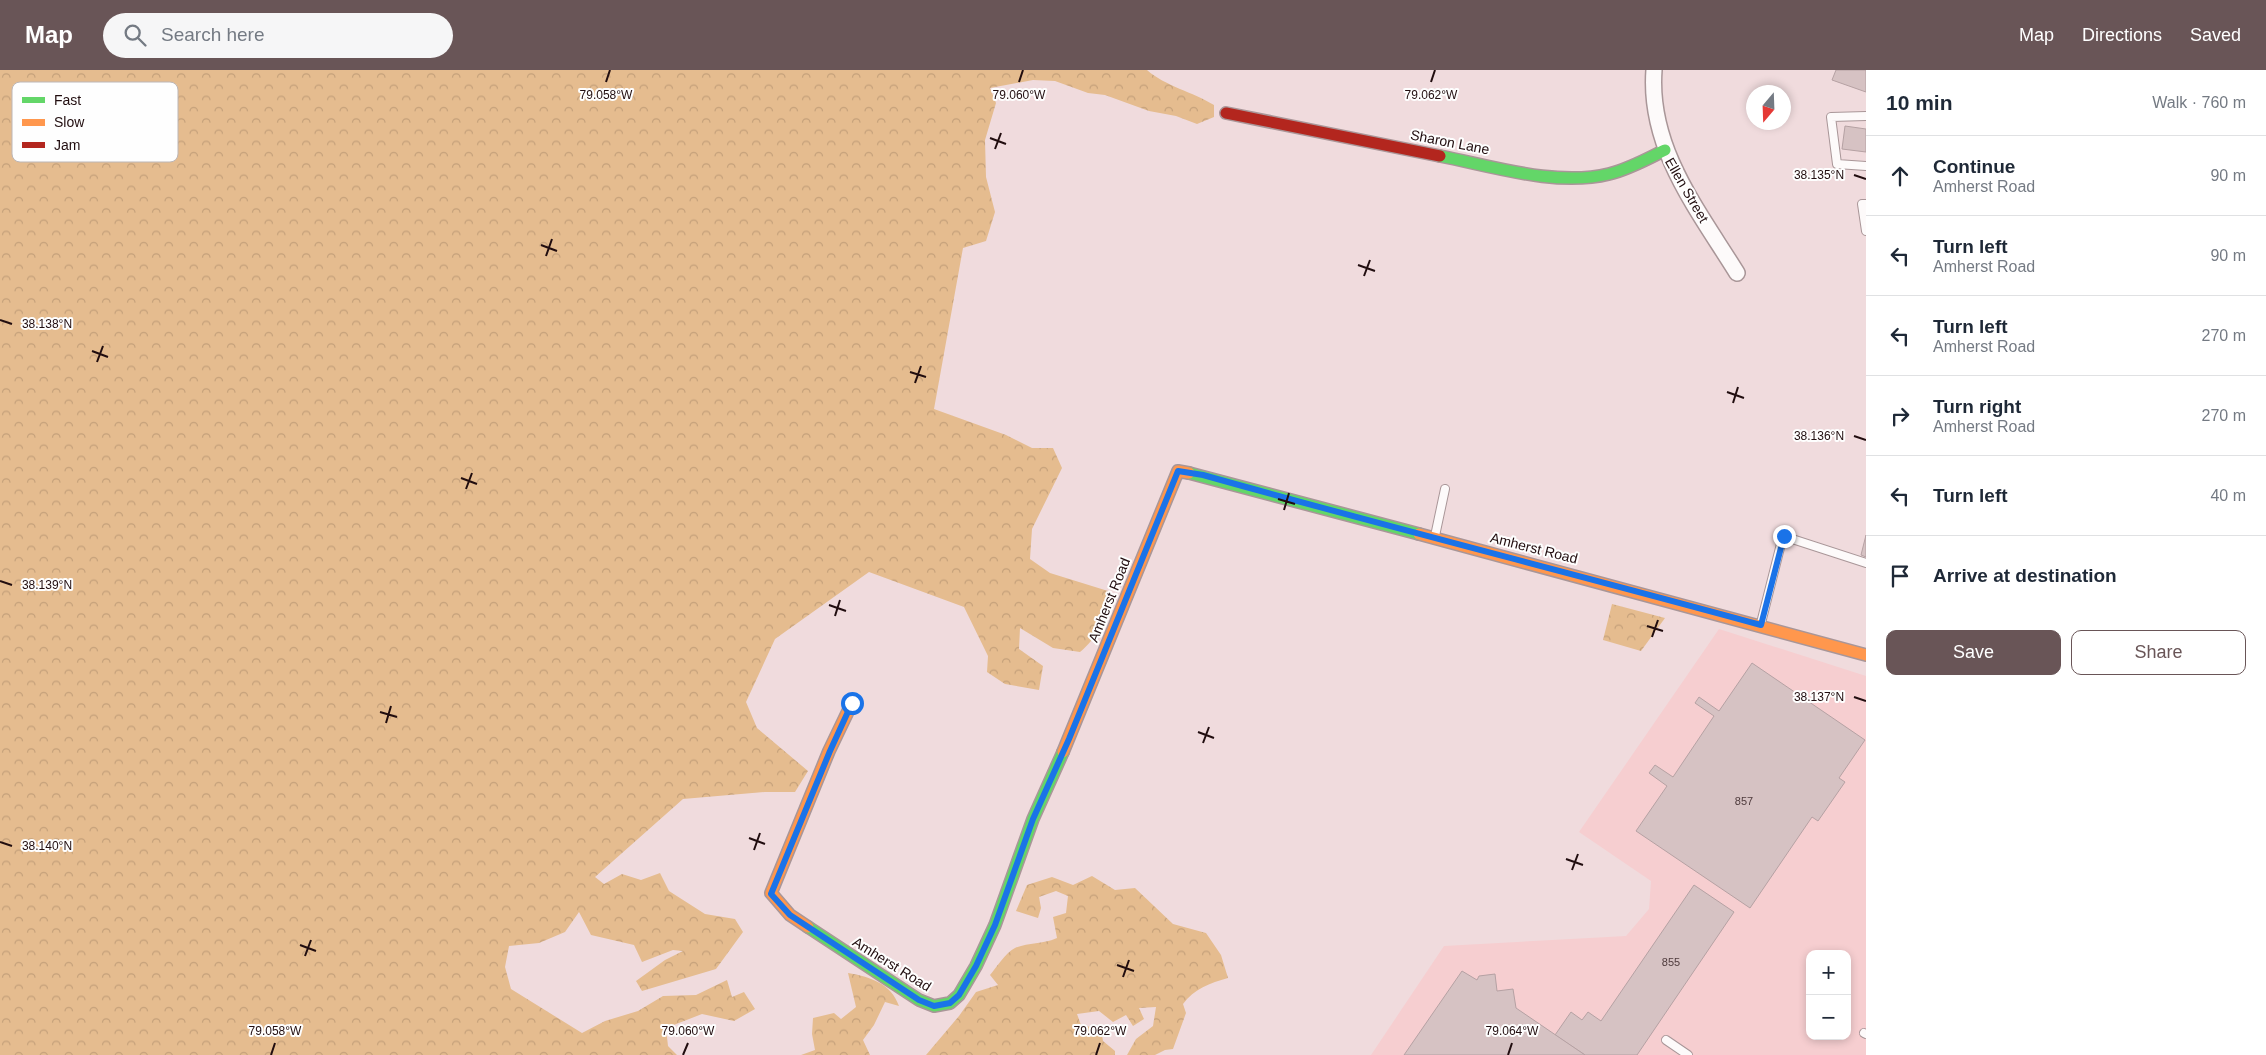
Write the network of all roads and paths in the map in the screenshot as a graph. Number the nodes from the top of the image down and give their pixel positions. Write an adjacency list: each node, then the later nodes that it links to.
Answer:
1 (1654, 70): 4 (street, Ellen Street)
2 (1226, 113): 4 (street, Sharon Lane)
3 (1866, 116): 5 (lane)
4 (1665, 150): 8 (street, Ellen Street)
5 (1866, 166)
6 (1866, 204): 7 (lane)
7 (1866, 230)
8 (1737, 273)
9 (1445, 489): 10 (lane)
10 (1434, 538): 12 (street, Amherst Road); 14 (street, Amherst Road)
11 (1866, 563): 12 (lane)
12 (1761, 625): 13 (street, Amherst Road)
13 (1866, 655)
14 (852, 703)
15 (1666, 1040): 16 (lane)
16 (1688, 1055)

